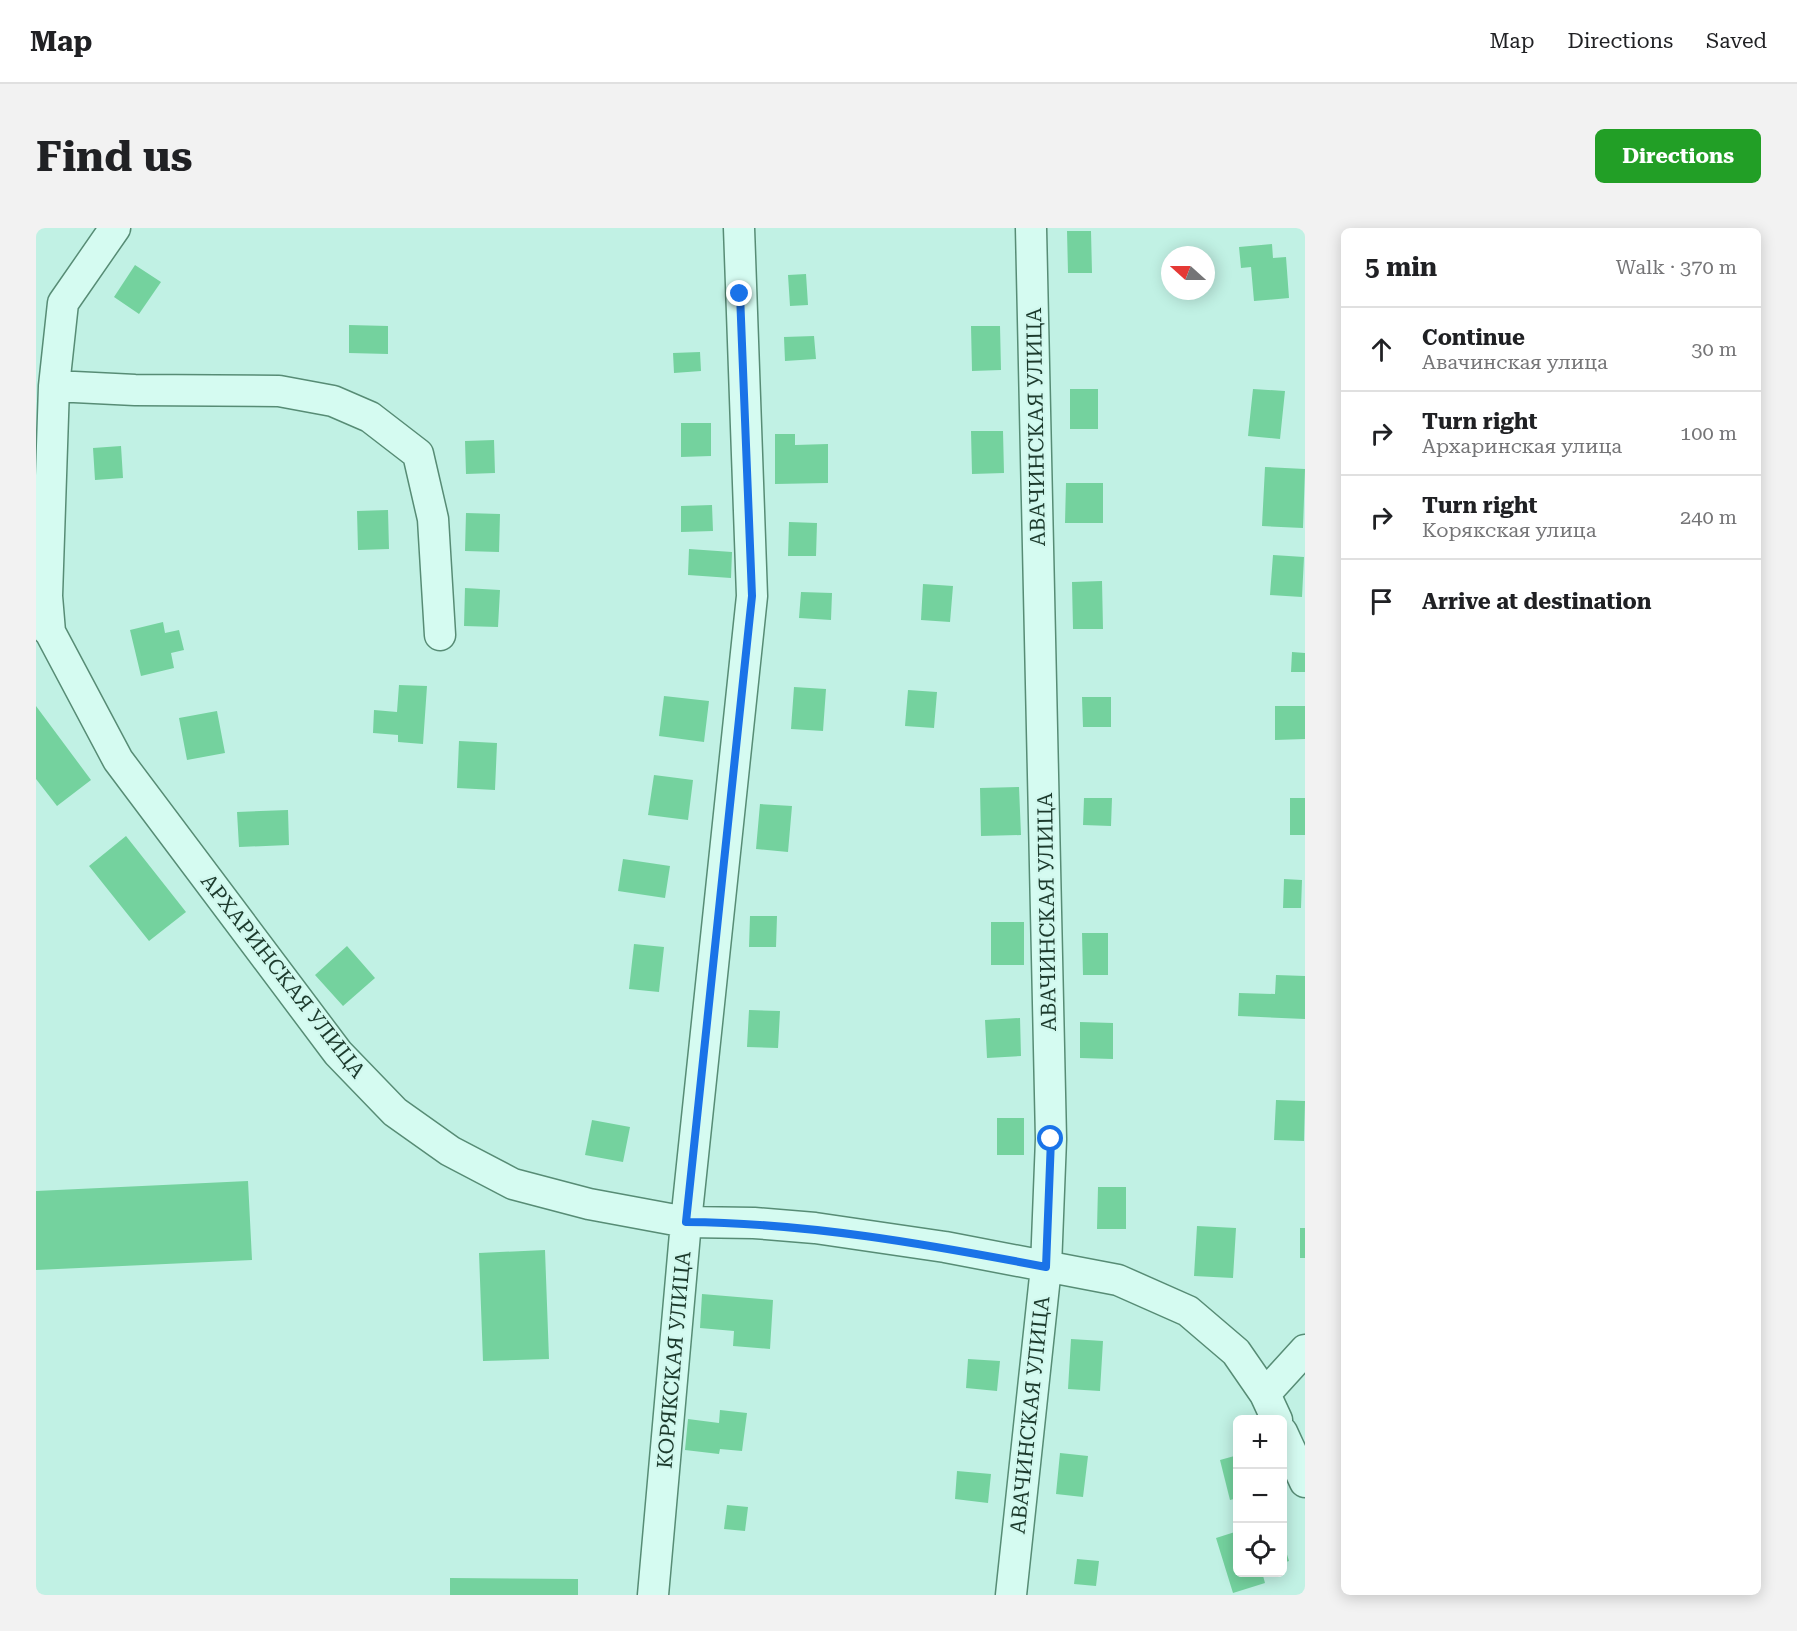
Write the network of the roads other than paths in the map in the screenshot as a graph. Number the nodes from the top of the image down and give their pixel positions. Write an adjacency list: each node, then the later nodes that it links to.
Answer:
1 (115, 228): 4 (street)
2 (739, 228): 7 (street, КОРЯКСКАЯ УЛИЦА)
3 (1031, 228): 8 (street, АВАЧИНСКАЯ УЛИЦА)
4 (54, 386): 5 (street); 6 (street)
5 (43, 625): 7 (street, АРХАРИНСКАЯ УЛИЦА)
6 (440, 634)
7 (686, 1222): 8 (street, АРХАРИНСКАЯ УЛИЦА); 13 (street, КОРЯКСКАЯ УЛИЦА)
8 (1046, 1267): 10 (street, АРХАРИНСКАЯ УЛИЦА); 14 (street, АВАЧИНСКАЯ УЛИЦА)
9 (1305, 1350): 10 (street)
10 (1271, 1407)
11 (1287, 1443): 12 (street)
12 (1305, 1482)
13 (653, 1595)
14 (1011, 1595)

